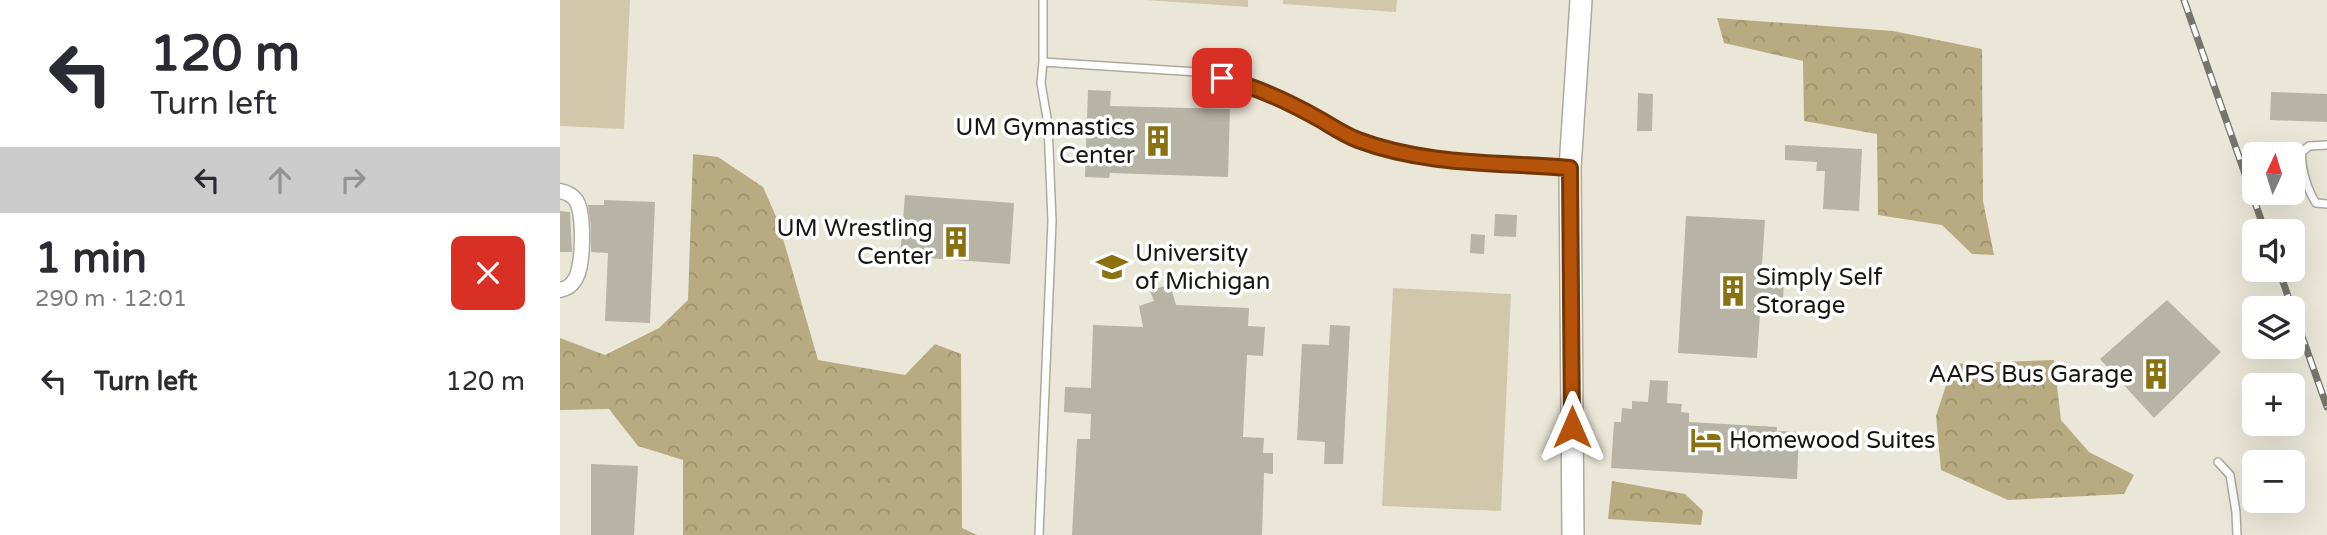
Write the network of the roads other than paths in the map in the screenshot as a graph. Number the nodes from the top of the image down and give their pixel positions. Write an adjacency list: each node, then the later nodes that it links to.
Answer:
1 (1043, 0): 3 (lane)
2 (1581, 0): 5 (main road)
3 (1043, 62): 5 (lane); 10 (lane)
4 (2327, 145): 7 (lane)
5 (1570, 168): 11 (main road)
6 (560, 191): 8 (street)
7 (2327, 204)
8 (560, 290)
9 (2218, 462): 12 (lane)
10 (1039, 535)
11 (1573, 535)
12 (2236, 535)

